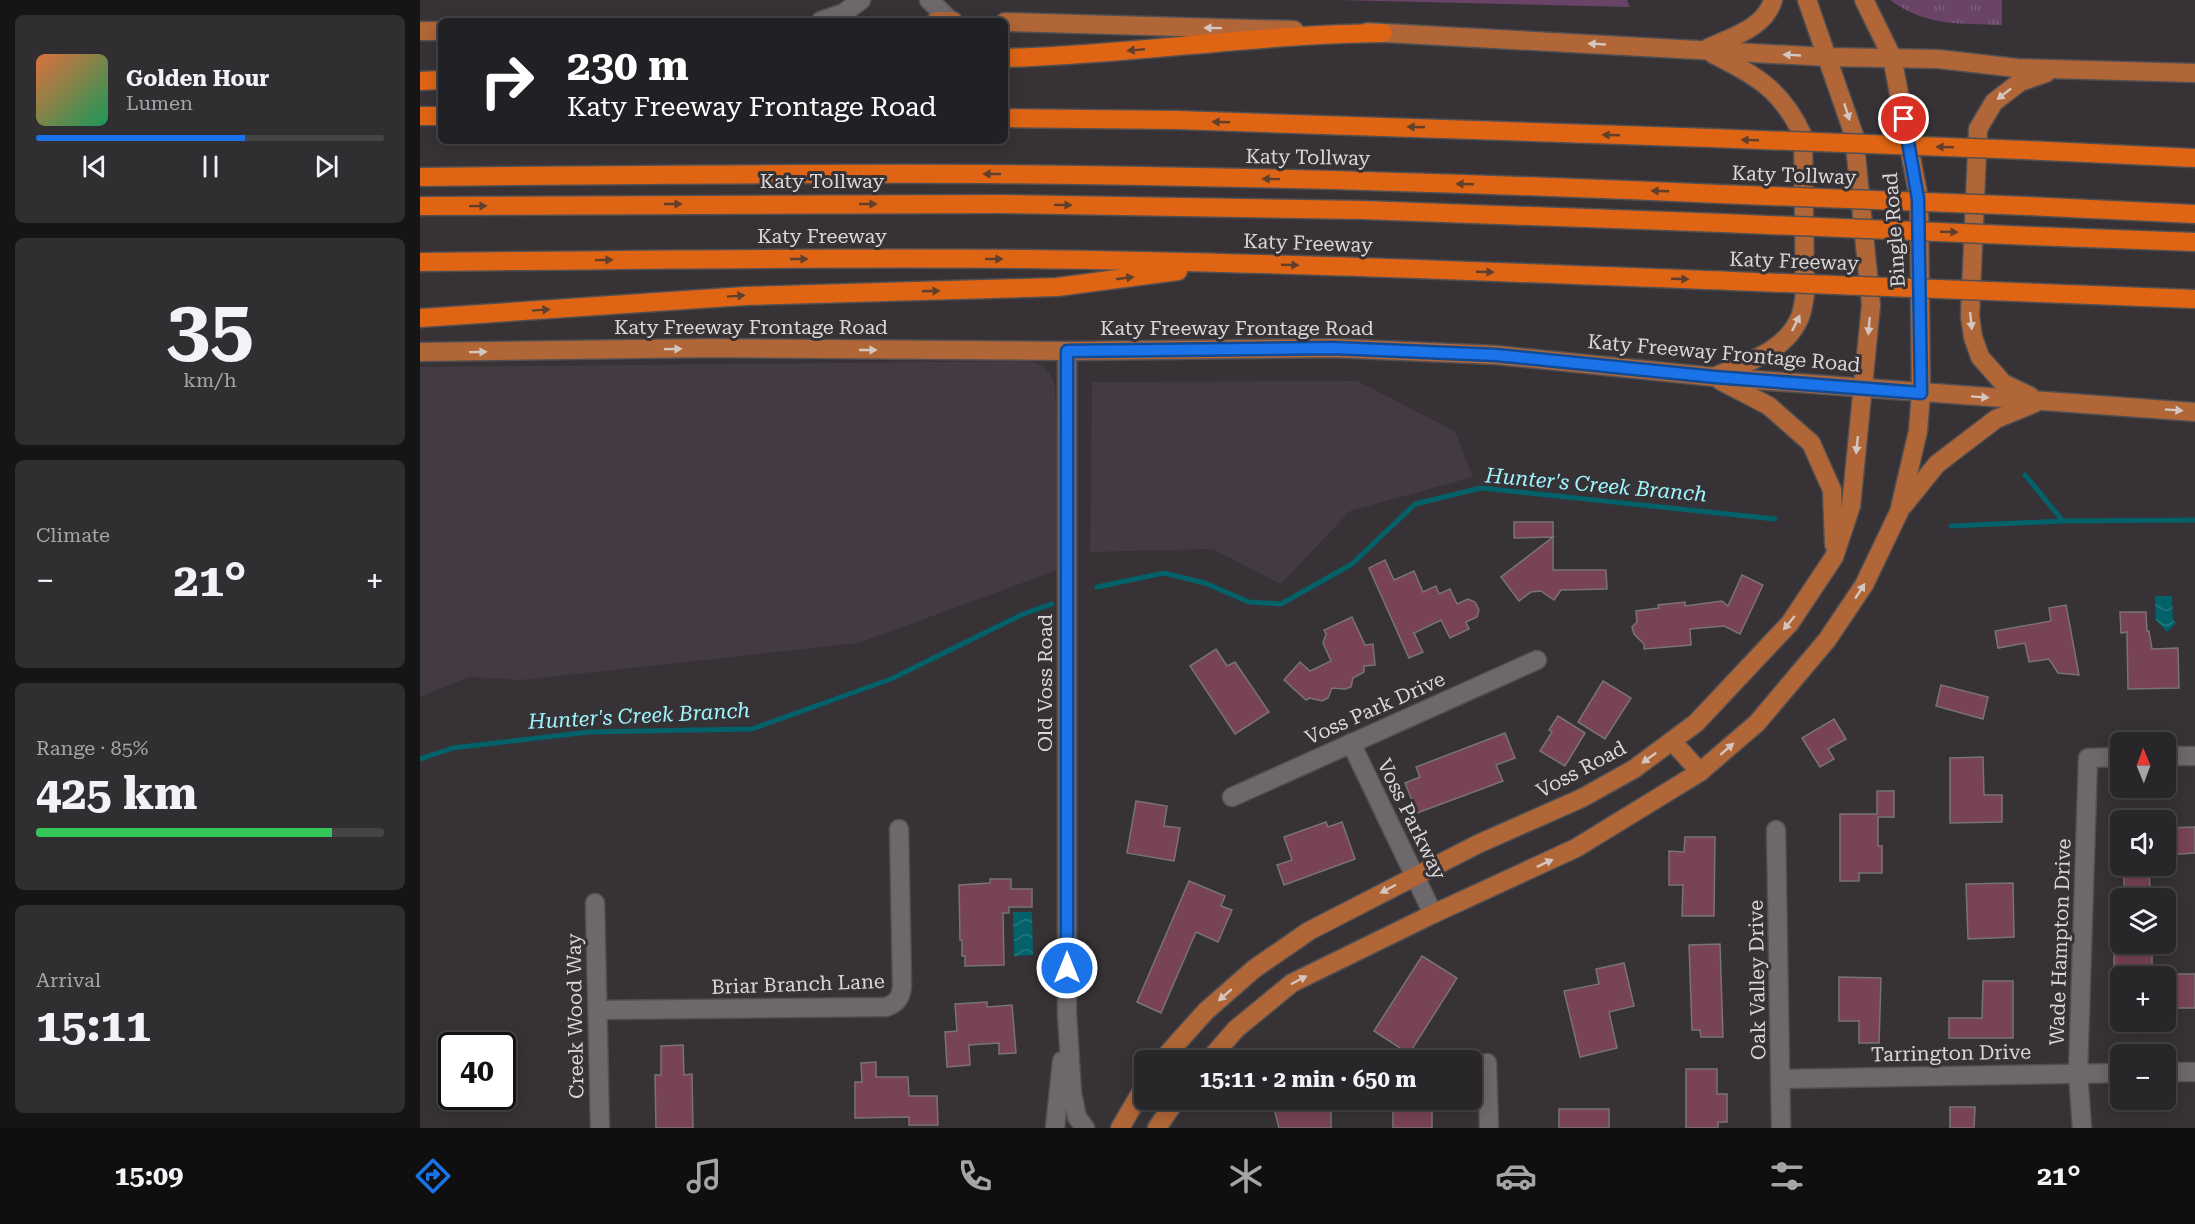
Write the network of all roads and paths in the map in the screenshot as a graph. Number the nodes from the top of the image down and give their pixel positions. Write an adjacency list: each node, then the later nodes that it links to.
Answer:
1 (861, 0): 6 (street)
2 (929, 0): 7 (street)
3 (1773, 0): 12 (main road)
4 (1807, 0): 13 (main road, Bingle Road)
5 (1864, 0): 14 (main road, Bingle Road)
6 (830, 18)
7 (949, 18)
8 (1008, 22): 11 (main road, one-way to 8)
9 (438, 31): 10 (main road)
10 (420, 32)
11 (1383, 33): 12 (main road, one-way to 11); 15 (highway, one-way to 15)
12 (1704, 50): 13 (main road, one-way to 12); 34 (main road, one-way to 12)
13 (1828, 57): 14 (main road); 35 (main road, Bingle Road, one-way to 35)
14 (1892, 57): 16 (main road); 36 (main road, Bingle Road)
15 (1008, 58)
16 (2056, 69): 17 (main road); 37 (main road, one-way to 37)
17 (2195, 73)
18 (438, 80): 19 (highway)
19 (420, 81)
20 (420, 116): 21 (highway)
21 (438, 116)
22 (1008, 118): 23 (highway, one-way to 22, bridge)
23 (2189, 157)
24 (420, 177): 26 (highway, Katy Tollway, one-way to 24, bridge)
25 (420, 206): 27 (highway, Katy Tollway, one-way to 27, bridge)
26 (2195, 214)
27 (2195, 242)
28 (420, 262): 29 (highway, Katy Freeway, one-way to 29)
29 (1232, 264): 30 (highway, Katy Freeway, one-way to 30, bridge); 31 (highway, one-way to 29)
30 (2195, 299)
31 (420, 318)
32 (1067, 351): 33 (main road, Katy Freeway Frontage Road, one-way to 32); 34 (main road, Katy Freeway Frontage Road); 55 (street, Old Voss Road)
33 (420, 352)
34 (1715, 377): 35 (main road, Katy Freeway Frontage Road); 40 (main road)
35 (1863, 387): 36 (main road, Katy Freeway Frontage Road); 40 (main road, Voss Road, one-way to 40)
36 (1921, 393): 37 (main road, Katy Freeway Frontage Road, one-way to 37); 39 (main road)
37 (2039, 401): 38 (main road, Katy Freeway Frontage Road, one-way to 38); 39 (main road)
38 (2195, 412)
39 (1899, 512): 47 (main road, one-way to 39)
40 (1834, 557): 42 (main road, Voss Road, one-way to 42)
41 (1537, 660): 43 (street, Voss Park Drive)
42 (1672, 741): 47 (main road); 51 (main road, Voss Road, one-way to 51)
43 (1351, 743): 48 (street, Voss Park Drive); 51 (street, Voss Parkway)
44 (2176, 756): 45 (street)
45 (2195, 756)
46 (2110, 757): 61 (street, Wade Hampton Drive)
47 (1700, 771): 53 (main road, one-way to 47)
48 (1232, 797)
49 (899, 829): 54 (street, Briar Branch Lane)
50 (1776, 830): 63 (street, Oak Valley Drive)
51 (1414, 876): 53 (street, Voss Parkway); 56 (main road, Voss Road, one-way to 56)
52 (595, 903): 54 (street, Creek Wood Way)
53 (1432, 914): 57 (main road, one-way to 53)
54 (599, 1010): 66 (street, Creek Wood Way)
55 (1067, 1014): 67 (street, Old Voss Road); 68 (street, Old Voss Road)
56 (1171, 1050)
57 (1218, 1050)
58 (1487, 1063): 71 (street)
59 (2176, 1072): 60 (street)
60 (2195, 1072)
61 (2078, 1073): 62 (street, Tarrington Drive); 63 (street, Tarrington Drive); 73 (street, Wade Hampton Drive)
62 (2110, 1073)
63 (1781, 1078): 72 (street, Oak Valley Drive)
64 (1134, 1104): 69 (main road)
65 (1169, 1110): 70 (main road)
66 (600, 1128)
67 (1055, 1128)
68 (1085, 1128)
69 (1120, 1128)
70 (1156, 1128)
71 (1489, 1128)
72 (1781, 1128)
73 (2082, 1128)

